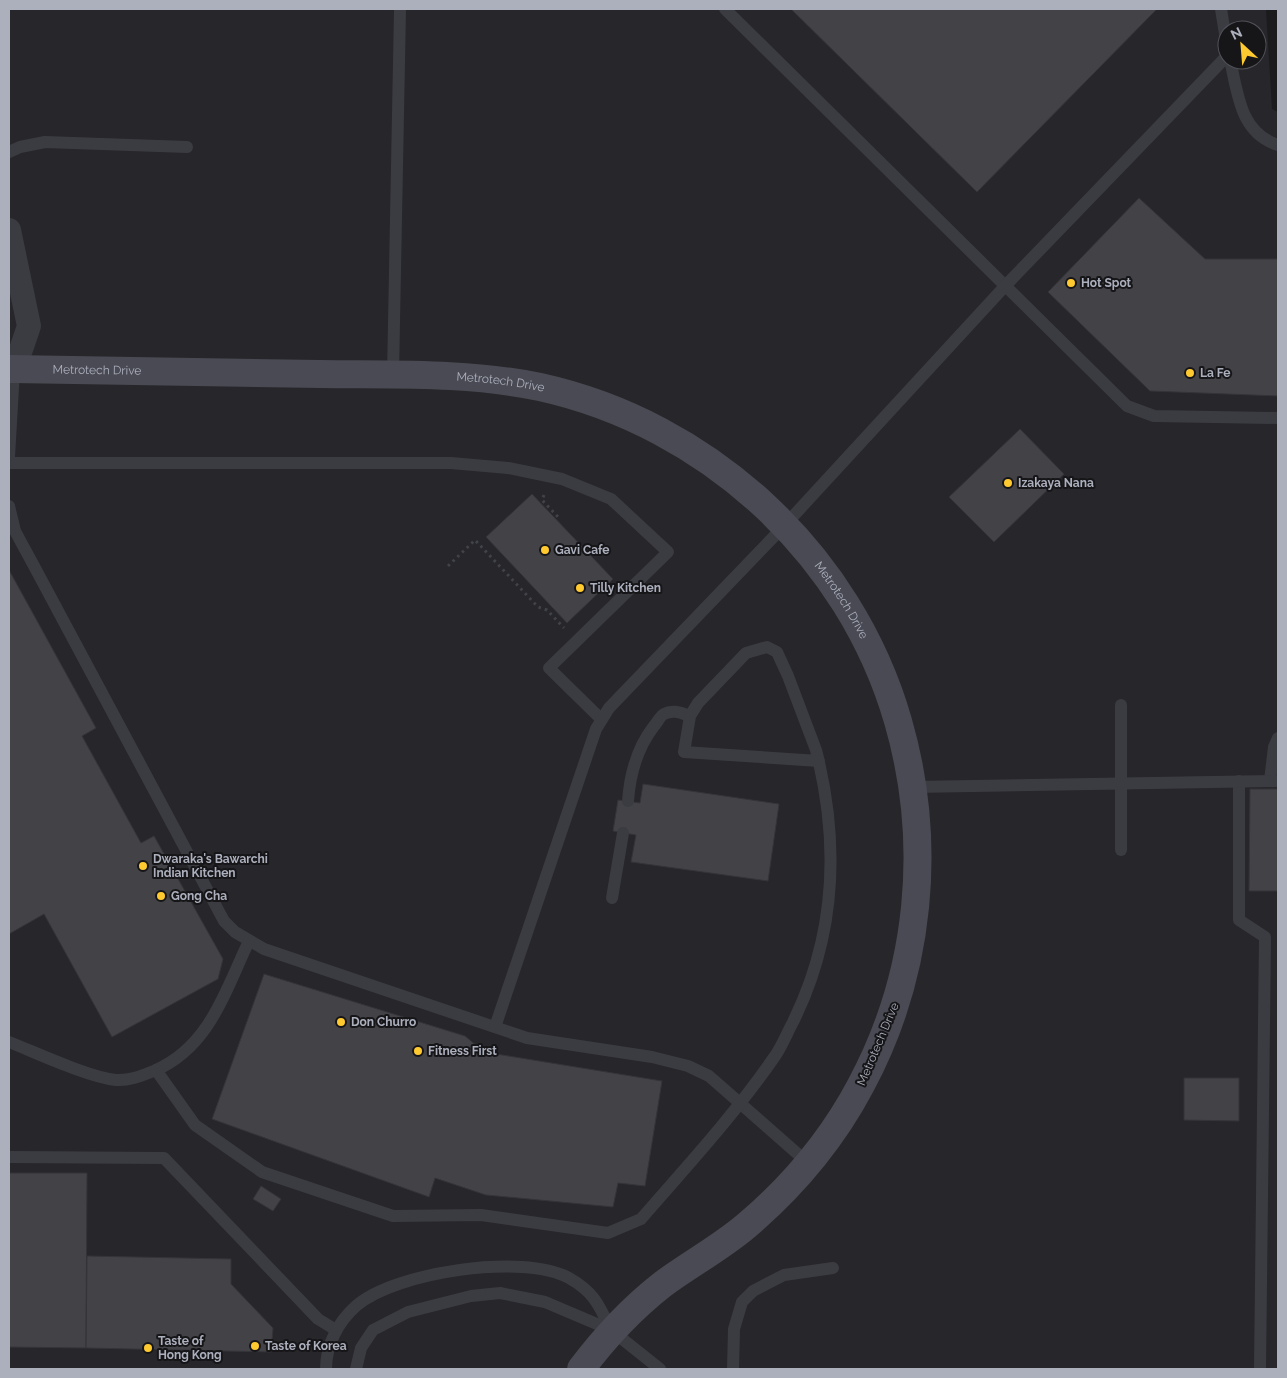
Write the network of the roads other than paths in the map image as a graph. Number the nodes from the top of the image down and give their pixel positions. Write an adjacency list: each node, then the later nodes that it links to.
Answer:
1 (400, 9): 11 (lane)
2 (725, 9): 9 (lane)
3 (1217, 66): 9 (lane)
4 (1232, 70): 5 (lane)
5 (1278, 144)
6 (187, 147): 7 (lane)
7 (9, 152)
8 (9, 230): 10 (street)
9 (1006, 285): 12 (lane); 16 (lane)
10 (12, 370): 11 (street, Metrotech Drive); 13 (lane)
11 (393, 375): 16 (street, Metrotech Drive)
12 (1278, 418)
13 (9, 457)
14 (9, 463): 19 (lane)
15 (9, 506): 30 (lane)
16 (785, 525): 19 (lane); 25 (street, Metrotech Drive)
17 (1121, 705): 24 (lane)
18 (690, 716): 21 (lane); 21 (lane); 26 (lane)
19 (601, 719): 31 (lane)
20 (1278, 738): 23 (lane)
21 (819, 761): 34 (lane)
22 (1239, 781): 23 (lane); 24 (lane); 45 (lane)
23 (1274, 781)
24 (1121, 783): 25 (lane); 28 (lane)
25 (913, 787): 36 (street, Metrotech Drive)
26 (628, 801)
27 (623, 833): 29 (lane)
28 (1122, 850)
29 (612, 898)
30 (249, 941): 31 (lane); 33 (lane)
31 (495, 1027): 34 (lane)
32 (9, 1042): 33 (lane)
33 (156, 1070): 34 (lane)
34 (739, 1103): 36 (lane)
35 (9, 1157): 38 (lane)
36 (808, 1163): 39 (street, Metrotech Drive)
37 (833, 1268): 44 (lane)
38 (336, 1330): 39 (lane); 40 (lane)
39 (611, 1330): 41 (lane); 42 (street, Metrotech Drive); 43 (lane)
40 (326, 1369)
41 (356, 1369)
42 (581, 1369)
43 (660, 1369)
44 (733, 1369)
45 (1260, 1369)

